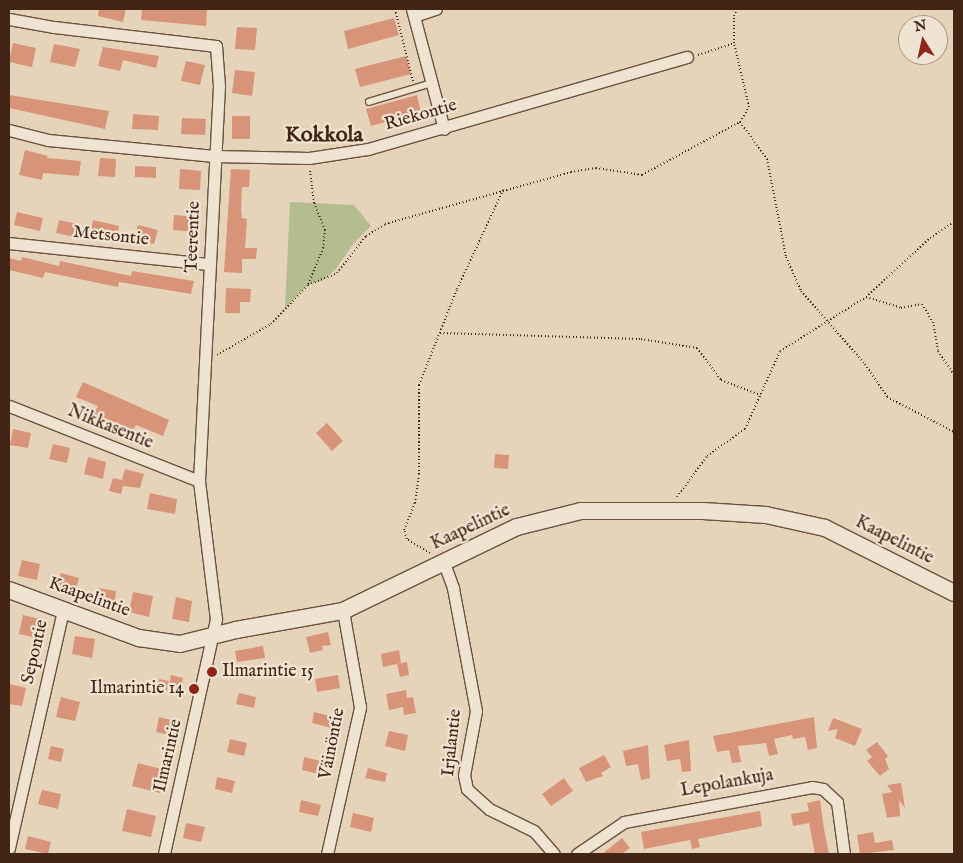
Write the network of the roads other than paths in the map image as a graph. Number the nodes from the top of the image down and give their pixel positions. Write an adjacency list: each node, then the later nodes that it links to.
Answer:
1 (436, 9): 2 (street)
2 (413, 12): 5 (street)
3 (9, 19): 9 (street, Teerentie)
4 (687, 57): 7 (street, Riekontie)
5 (432, 83): 6 (lane); 7 (street)
6 (369, 102)
7 (444, 128): 9 (street, Riekontie)
8 (9, 130): 9 (street, Riekontie)
9 (214, 156): 11 (street, Teerentie)
10 (9, 242): 11 (street, Metsontie)
11 (210, 264): 13 (street, Teerentie)
12 (9, 406): 13 (street, Nikkasentie)
13 (199, 481): 19 (street, Teerentie)
14 (444, 562): 16 (street, Kaapelintie); 18 (street, Kaapelintie); 23 (street, Irjalantie)
15 (9, 590): 17 (street, Kaapelintie)
16 (954, 593)
17 (64, 610): 19 (street, Kaapelintie); 20 (street, Sepontie)
18 (343, 611): 19 (street, Kaapelintie); 22 (street, Väinöntie)
19 (211, 636): 21 (street, Ilmarintie)
20 (9, 848)
21 (164, 854)
22 (327, 854)
23 (554, 854)
24 (577, 854): 25 (street, Lepolankuja)
25 (844, 854)

